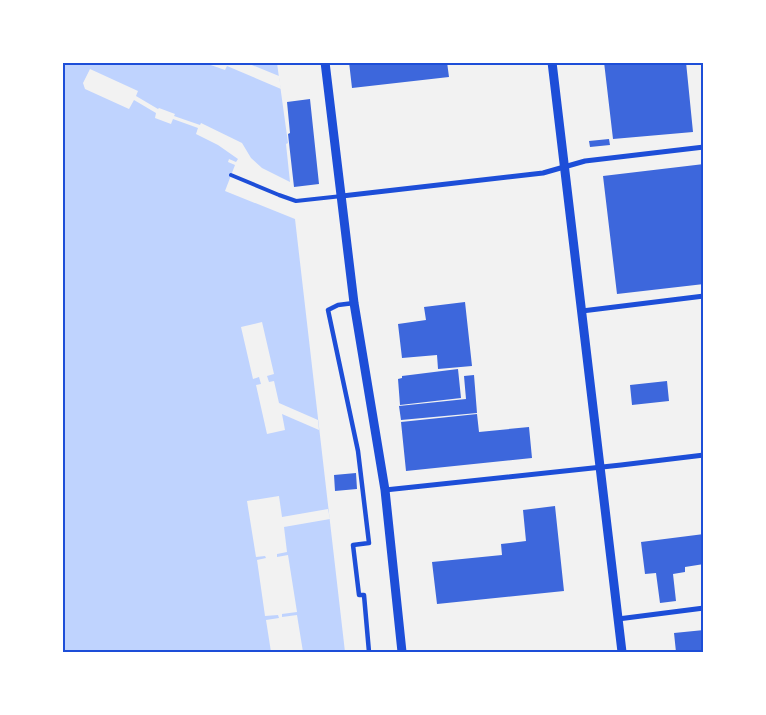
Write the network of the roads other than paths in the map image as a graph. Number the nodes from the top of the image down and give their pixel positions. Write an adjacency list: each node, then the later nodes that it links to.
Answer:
1 (326, 62): 6 (street)
2 (552, 62): 4 (street)
3 (704, 147): 4 (street)
4 (564, 167): 6 (street); 9 (street)
5 (231, 175): 6 (lane)
6 (342, 196): 8 (street)
7 (704, 296): 9 (street)
8 (354, 303): 12 (street); 15 (street)
9 (582, 311): 11 (street)
10 (704, 455): 11 (street)
11 (600, 467): 12 (street); 14 (street)
12 (385, 490): 16 (street)
13 (704, 608): 14 (street)
14 (618, 619): 17 (street)
15 (369, 652)
16 (402, 652)
17 (622, 652)

